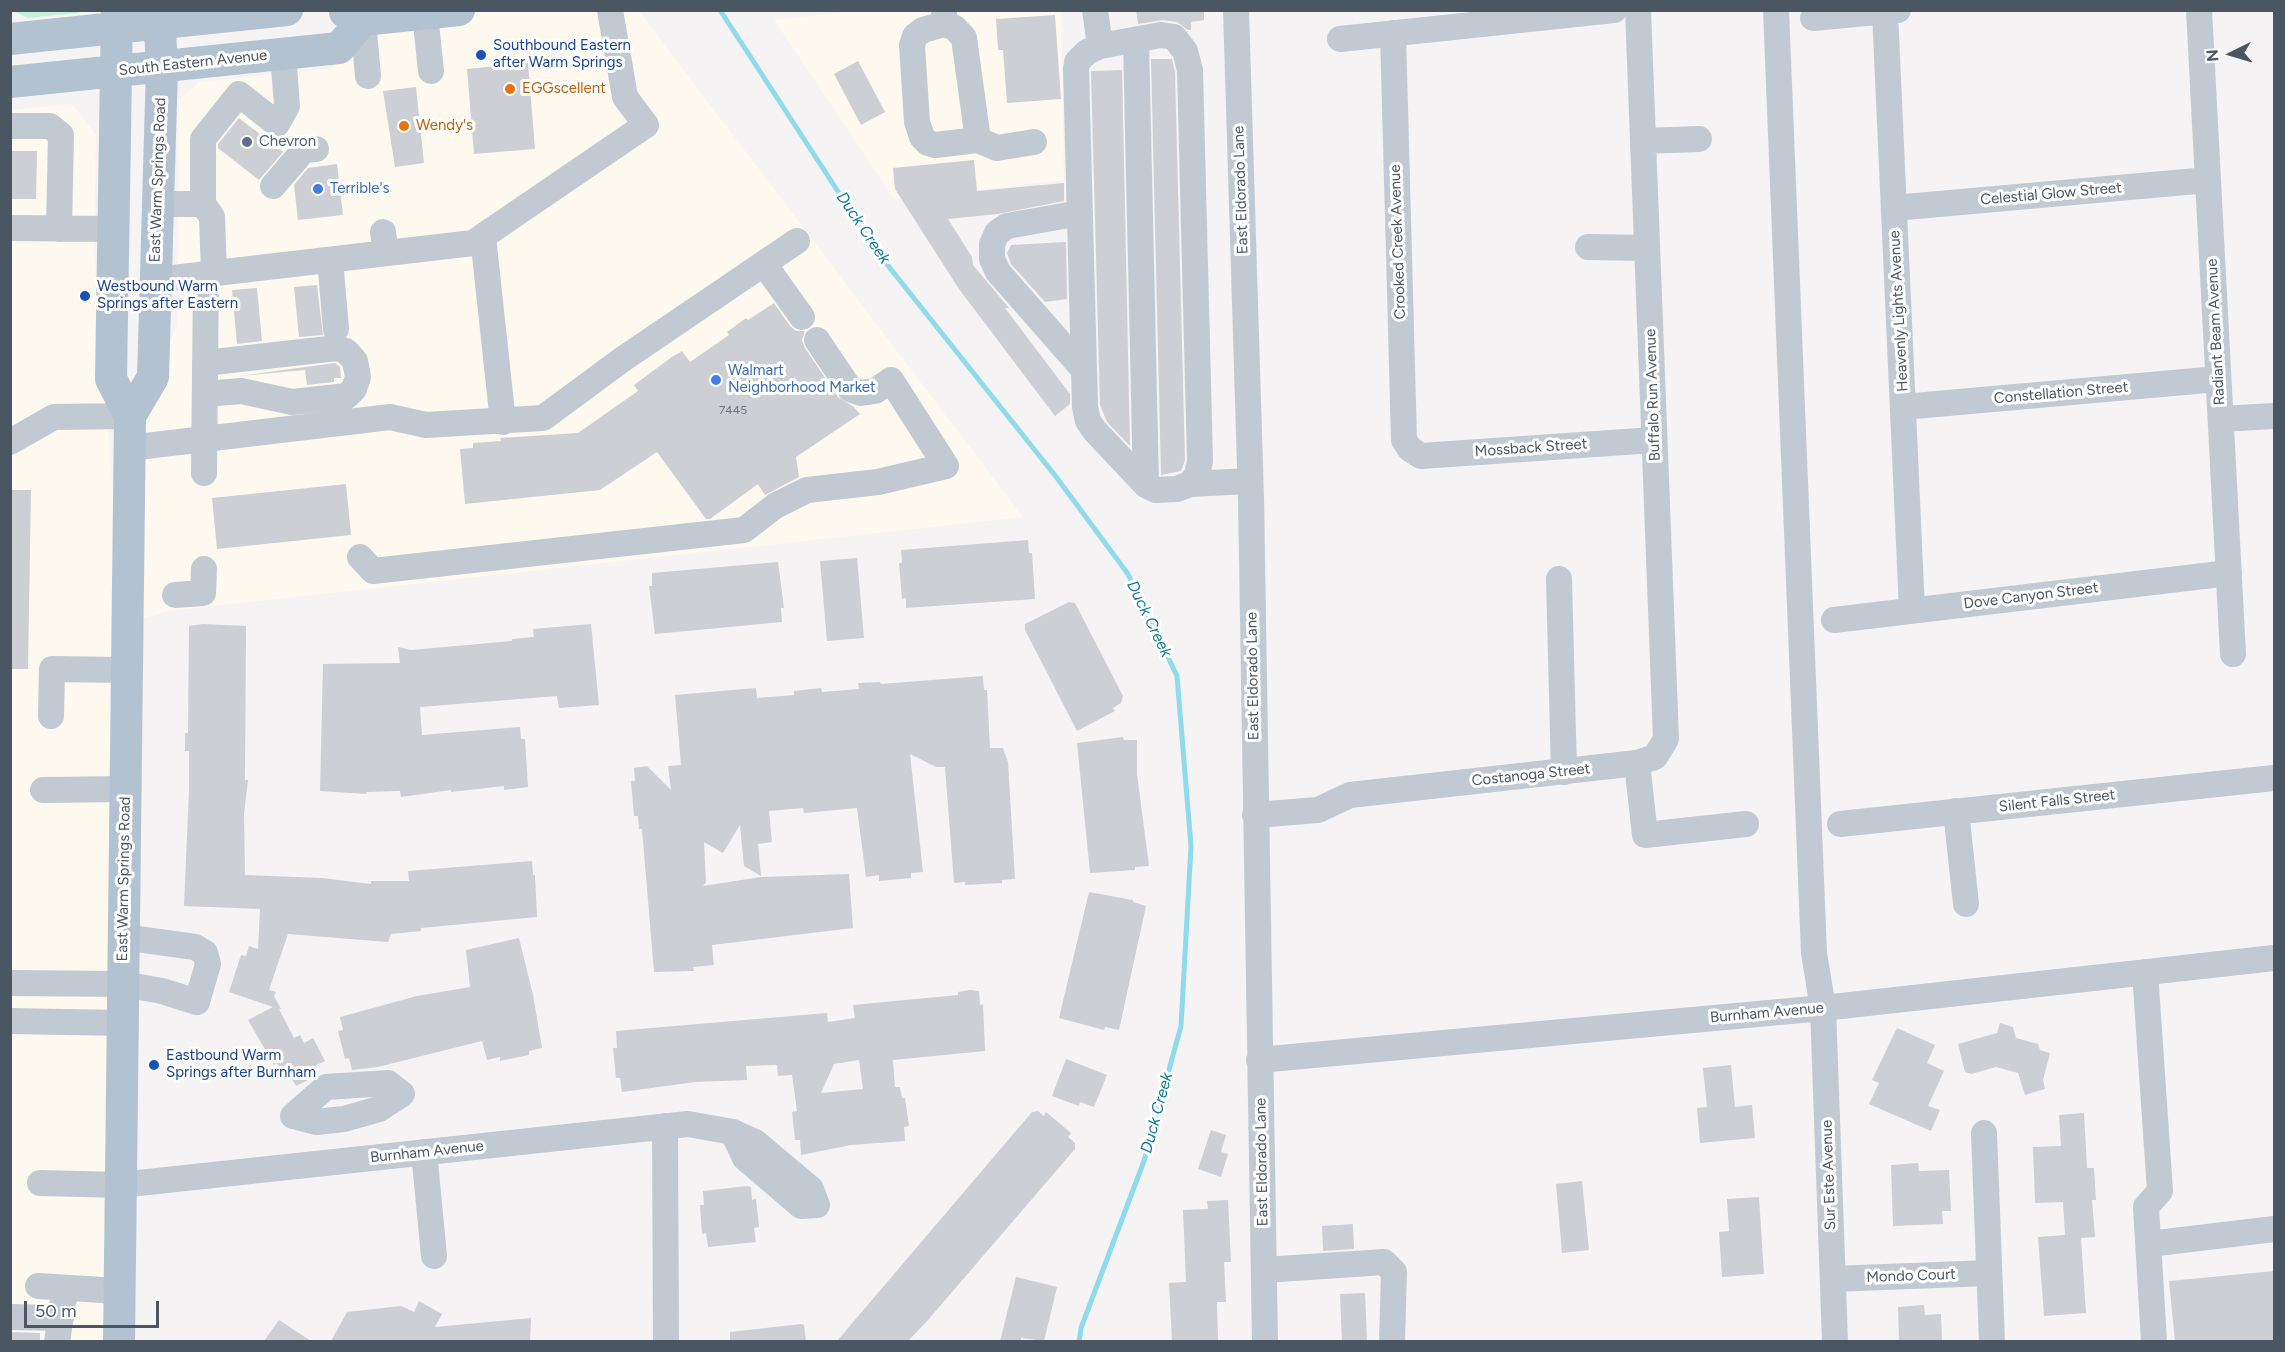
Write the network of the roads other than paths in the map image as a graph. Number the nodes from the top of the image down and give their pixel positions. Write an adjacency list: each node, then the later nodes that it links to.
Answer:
1 (610, 10): 44 (street)
2 (1095, 10): 22 (street)
3 (1236, 10): 70 (street, East Eldorado Lane)
4 (1614, 10): 13 (street)
5 (1638, 10): 33 (street, Buffalo Run Avenue)
6 (1776, 10): 98 (street, Sur Este Avenue)
7 (2199, 10): 35 (street, Radiant Beam Avenue)
8 (285, 11): 11 (main road)
9 (1892, 11): 16 (street); 39 (street, Heavenly Lights Avenue)
10 (444, 12): 12 (main road); 26 (street)
11 (233, 13): 14 (main road)
12 (353, 15): 23 (main road, South Eastern Avenue); 27 (street)
13 (1522, 15): 18 (street)
14 (160, 17): 17 (main road); 24 (main road, East Warm Springs Road)
15 (944, 17): 32 (street); 32 (street)
16 (1813, 18)
17 (117, 19): 19 (main road); 25 (main road, East Warm Springs Road)
18 (1393, 33): 20 (street); 68 (street, Crooked Creek Avenue)
19 (10, 39)
20 (1340, 39)
21 (1136, 40): 22 (street); 71 (street); 72 (street)
22 (1100, 46): 40 (street)
23 (283, 54): 24 (main road, South Eastern Avenue); 29 (street)
24 (162, 67): 25 (main road, South Eastern Avenue); 37 (main road, East Warm Springs Road)
25 (116, 71): 28 (main road, South Eastern Avenue); 43 (main road, East Warm Springs Road)
26 (431, 71)
27 (368, 76)
28 (10, 82)
29 (277, 124): 36 (street); 38 (street)
30 (10, 126): 42 (street)
31 (1699, 139): 33 (street)
32 (978, 140): 34 (street)
33 (1643, 141): 47 (street, Buffalo Run Avenue)
34 (1034, 142)
35 (2208, 180): 39 (street, Celestial Glow Street); 57 (street, Radiant Beam Avenue)
36 (273, 186)
37 (158, 204): 38 (street); 51 (main road, East Warm Springs Road)
38 (203, 204): 50 (street)
39 (1894, 208): 59 (street, Heavenly Lights Avenue)
40 (1080, 213): 56 (street); 56 (street)
41 (10, 228): 42 (street)
42 (59, 229): 43 (street)
43 (113, 229): 60 (main road, East Warm Springs Road)
44 (483, 237): 48 (street); 63 (street)
45 (797, 242): 49 (street)
46 (1588, 247): 47 (street)
47 (1647, 248): 65 (street, Buffalo Run Avenue)
48 (330, 260): 50 (street); 53 (street)
49 (764, 264): 52 (street); 63 (street)
50 (210, 274): 51 (street); 55 (street)
51 (156, 280): 60 (main road, East Warm Springs Road)
52 (802, 317)
53 (336, 329)
54 (817, 340): 73 (street)
55 (205, 363): 58 (street); 58 (street)
56 (1084, 370): 72 (street)
57 (2218, 379): 59 (street, Constellation Street); 62 (street, Radiant Beam Avenue)
58 (206, 394): 64 (street)
59 (1903, 407): 78 (street, Heavenly Lights Avenue)
60 (130, 416): 66 (street); 67 (main road, East Warm Springs Road)
61 (2274, 416): 62 (street)
62 (2220, 419): 75 (street, Radiant Beam Avenue)
63 (503, 422): 64 (street)
64 (206, 438): 67 (street); 69 (street)
65 (1654, 440): 68 (street, Mossback Street); 83 (street, Buffalo Run Avenue)
66 (10, 442)
67 (129, 448): 81 (main road, East Warm Springs Road)
68 (1410, 449)
69 (204, 473)
70 (1250, 481): 71 (street); 89 (street, East Eldorado Lane)
71 (1190, 484): 72 (street)
72 (1146, 485)
73 (360, 557)
74 (204, 569): 77 (street)
75 (2229, 573): 78 (street, Dove Canyon Street); 80 (street, Radiant Beam Avenue)
76 (1559, 579): 84 (street)
77 (175, 595)
78 (1912, 610): 79 (street, Dove Canyon Street)
79 (1834, 620)
80 (2233, 654)
81 (127, 670): 82 (street); 86 (main road, East Warm Springs Road)
82 (51, 716)
83 (1637, 764): 84 (street, Costanoga Street); 90 (street)
84 (1564, 772): 89 (street, Costanoga Street)
85 (2274, 778): 88 (street, Silent Falls Street)
86 (125, 789): 87 (street); 93 (main road, East Warm Springs Road)
87 (43, 790)
88 (1956, 811): 91 (street, Silent Falls Street); 92 (street)
89 (1255, 815): 101 (street, East Eldorado Lane)
90 (1746, 824)
91 (1840, 824)
92 (1966, 904)
93 (123, 937): 97 (main road, East Warm Springs Road); 97 (street)
94 (2274, 958): 95 (street, Burnham Avenue)
95 (2145, 972): 98 (street, Burnham Avenue); 111 (street)
96 (10, 983): 97 (street)
97 (123, 984): 100 (main road, East Warm Springs Road)
98 (1823, 1008): 101 (street, Burnham Avenue); 115 (street, Sur Este Avenue)
99 (10, 1021): 100 (street)
100 (122, 1023): 109 (main road, East Warm Springs Road)
101 (1259, 1060): 113 (street, East Eldorado Lane)
102 (346, 1086): 103 (street); 103 (street); 103 (street)
103 (351, 1116)
104 (665, 1126): 105 (street, Burnham Avenue); 107 (street, Burnham Avenue); 122 (street)
105 (732, 1132)
106 (1984, 1134): 114 (street)
107 (424, 1152): 109 (street, Burnham Avenue); 112 (street)
108 (40, 1183): 109 (street, Burnham Avenue)
109 (120, 1185): 118 (main road, East Warm Springs Road)
110 (2274, 1228): 111 (street)
111 (2149, 1244): 127 (street)
112 (434, 1256)
113 (1264, 1270): 123 (street, East Eldorado Lane); 124 (street)
114 (1989, 1273): 115 (street, Mondo Court); 126 (street)
115 (1833, 1279): 125 (street, Sur Este Avenue)
116 (38, 1286): 117 (street)
117 (68, 1289): 118 (street); 120 (street)
118 (119, 1292): 121 (main road, East Warm Springs Road)
119 (10, 1317): 120 (street)
120 (59, 1330)
121 (119, 1341)
122 (666, 1341)
123 (1265, 1341)
124 (1392, 1341)
125 (1835, 1341)
126 (1992, 1341)
127 (2154, 1341)

